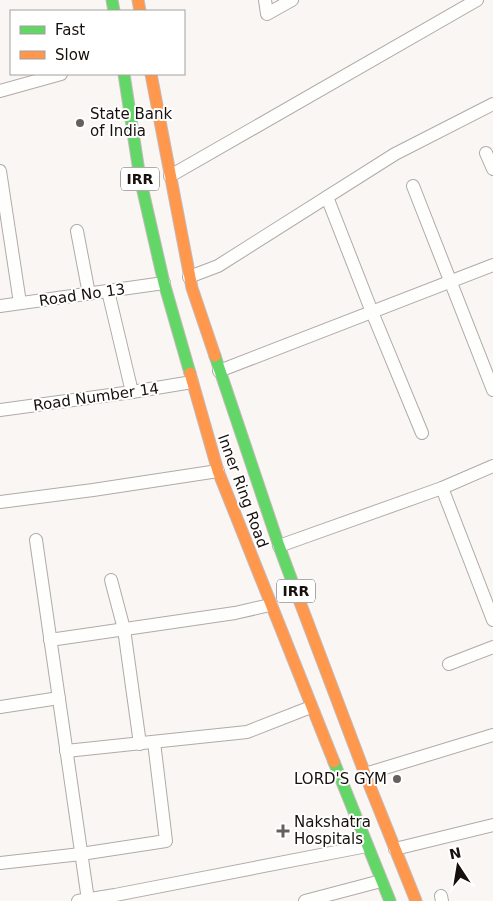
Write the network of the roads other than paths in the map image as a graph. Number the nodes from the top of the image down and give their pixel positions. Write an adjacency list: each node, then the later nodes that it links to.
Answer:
1 (265, 0): 2 (street)
2 (292, 0)
3 (477, 0): 12 (street)
4 (58, 75): 7 (street)
5 (124, 75): 19 (highway, Inner Ring Road / IRR)
6 (151, 75): 12 (highway, Inner Ring Road / IRR)
7 (0, 90)
8 (493, 104): 14 (street)
9 (486, 153): 10 (street)
10 (493, 169)
11 (0, 171): 22 (street)
12 (170, 176): 17 (highway, Inner Ring Road / IRR)
13 (413, 186): 18 (street)
14 (327, 196): 17 (street); 24 (street)
15 (77, 231): 21 (street)
16 (493, 265): 18 (street)
17 (189, 277): 25 (highway, Inner Ring Road / IRR)
18 (450, 282): 24 (street); 27 (street)
19 (164, 283): 20 (street, Road No 13); 26 (highway, Inner Ring Road / IRR)
20 (108, 291): 21 (street, Road No 13); 28 (street)
21 (89, 294): 22 (street, Road No 13)
22 (20, 303): 23 (street, Road No 13)
23 (0, 306)
24 (372, 312): 25 (street); 30 (street)
25 (219, 371): 36 (highway, Inner Ring Road / IRR)
26 (192, 382): 28 (street, Road Number 14); 32 (highway, Inner Ring Road / IRR)
27 (493, 390)
28 (132, 392): 29 (street, Road Number 14)
29 (0, 410)
30 (422, 433)
31 (493, 466): 33 (street)
32 (218, 471): 34 (street); 38 (highway, Inner Ring Road / IRR)
33 (442, 488): 36 (street); 39 (street)
34 (0, 502)
35 (36, 540): 41 (street)
36 (279, 546): 45 (highway, Inner Ring Road / IRR)
37 (112, 580): 40 (street)
38 (270, 605): 40 (street); 43 (highway, Inner Ring Road / IRR)
39 (493, 620)
40 (124, 629): 41 (street); 51 (street)
41 (50, 640): 46 (street)
42 (493, 647): 44 (street)
43 (292, 661): 45 (highway); 47 (highway, Inner Ring Road / IRR)
44 (449, 664)
45 (318, 671): 53 (highway, Inner Ring Road / IRR)
46 (59, 698): 48 (street); 52 (street)
47 (311, 707): 50 (street); 55 (highway, Inner Ring Road / IRR)
48 (0, 708)
49 (493, 736): 53 (street)
50 (154, 742): 51 (street); 57 (street)
51 (140, 744): 52 (street)
52 (66, 751): 57 (street)
53 (365, 774): 56 (highway, Inner Ring Road / IRR)
54 (493, 825): 56 (street)
55 (367, 846): 59 (highway, Inner Ring Road / IRR); 60 (street)
56 (396, 849): 64 (highway, Inner Ring Road / IRR)
57 (81, 854): 58 (street); 61 (street)
58 (0, 863)
59 (381, 881): 62 (street); 63 (highway, Inner Ring Road / IRR)
60 (116, 898): 61 (street)
61 (83, 900)
62 (306, 901)
63 (390, 901)
64 (416, 901)

